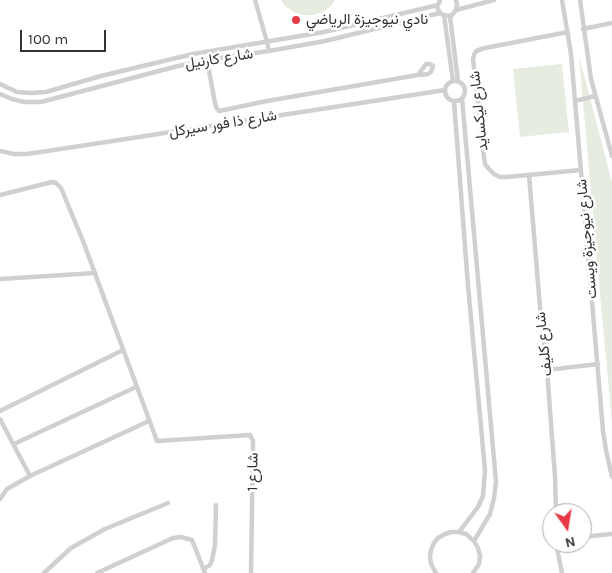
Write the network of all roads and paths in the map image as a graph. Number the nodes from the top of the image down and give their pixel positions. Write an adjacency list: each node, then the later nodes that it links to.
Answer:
1 (255, 0): 14 (street)
2 (456, 0): 7 (street)
3 (494, 0): 7 (street)
4 (562, 0): 12 (street, شارع نيوجيزة ويست)
5 (580, 0): 10 (street)
6 (439, 2): 8 (street); 11 (street, شارع كارنيل)
7 (456, 10): 8 (street)
8 (445, 15): 13 (street, شارع كارنيل); 20 (street)
9 (612, 23): 10 (street)
10 (583, 29): 24 (street)
11 (324, 32): 13 (street); 14 (street, شارع كارنيل)
12 (568, 32): 27 (street, شارع نيوجيزة ويست); 31 (street, شارع ليكسايد)
13 (325, 41): 15 (street, شارع كارنيل)
14 (267, 42): 15 (street); 17 (street, شارع كارنيل)
15 (269, 51): 16 (street, شارع كارنيل)
16 (207, 60): 18 (street, شارع كارنيل); 19 (street)
17 (154, 64): 18 (street); 21 (street, شارع كارنيل)
18 (156, 72): 23 (street, شارع كارنيل)
19 (418, 75)
20 (455, 81): 22 (street); 25 (street)
21 (0, 84)
22 (445, 90): 26 (street); 28 (street, شارع ذا فور سيركل)
23 (0, 94)
24 (595, 96): 27 (street); 29 (street)
25 (462, 98): 26 (street); 52 (street)
26 (454, 101): 49 (street)
27 (575, 101): 30 (street, شارع نيوجيزة ويست)
28 (0, 151)
29 (612, 156)
30 (581, 170): 31 (street, شارع ليكسايد); 36 (street, شارع نيوجيزة ويست)
31 (528, 175): 37 (street, شارع كليف)
32 (0, 195): 33 (street)
33 (95, 273): 34 (street); 35 (street)
34 (0, 280)
35 (123, 350): 38 (street); 39 (street)
36 (598, 364): 37 (street); 44 (street, شارع نيوجيزة ويست)
37 (547, 370): 47 (street, شارع كليف)
38 (136, 386): 41 (street); 42 (street)
39 (0, 411)
40 (0, 419): 42 (street)
41 (149, 421): 43 (street); 58 (street, شارع 1)
42 (14, 444): 43 (street)
43 (30, 476): 45 (street)
44 (612, 477)
45 (0, 499)
46 (168, 503): 56 (street)
47 (556, 503)
48 (216, 505): 54 (street)
49 (459, 532): 52 (street); 55 (street)
50 (612, 534): 51 (street)
51 (592, 536)
52 (474, 541): 60 (street)
53 (557, 553): 61 (street)
54 (205, 571): 57 (street)
55 (432, 571): 59 (street)
56 (44, 573)
57 (97, 573)
58 (251, 573)
59 (436, 573)
60 (473, 573)
61 (562, 573)

